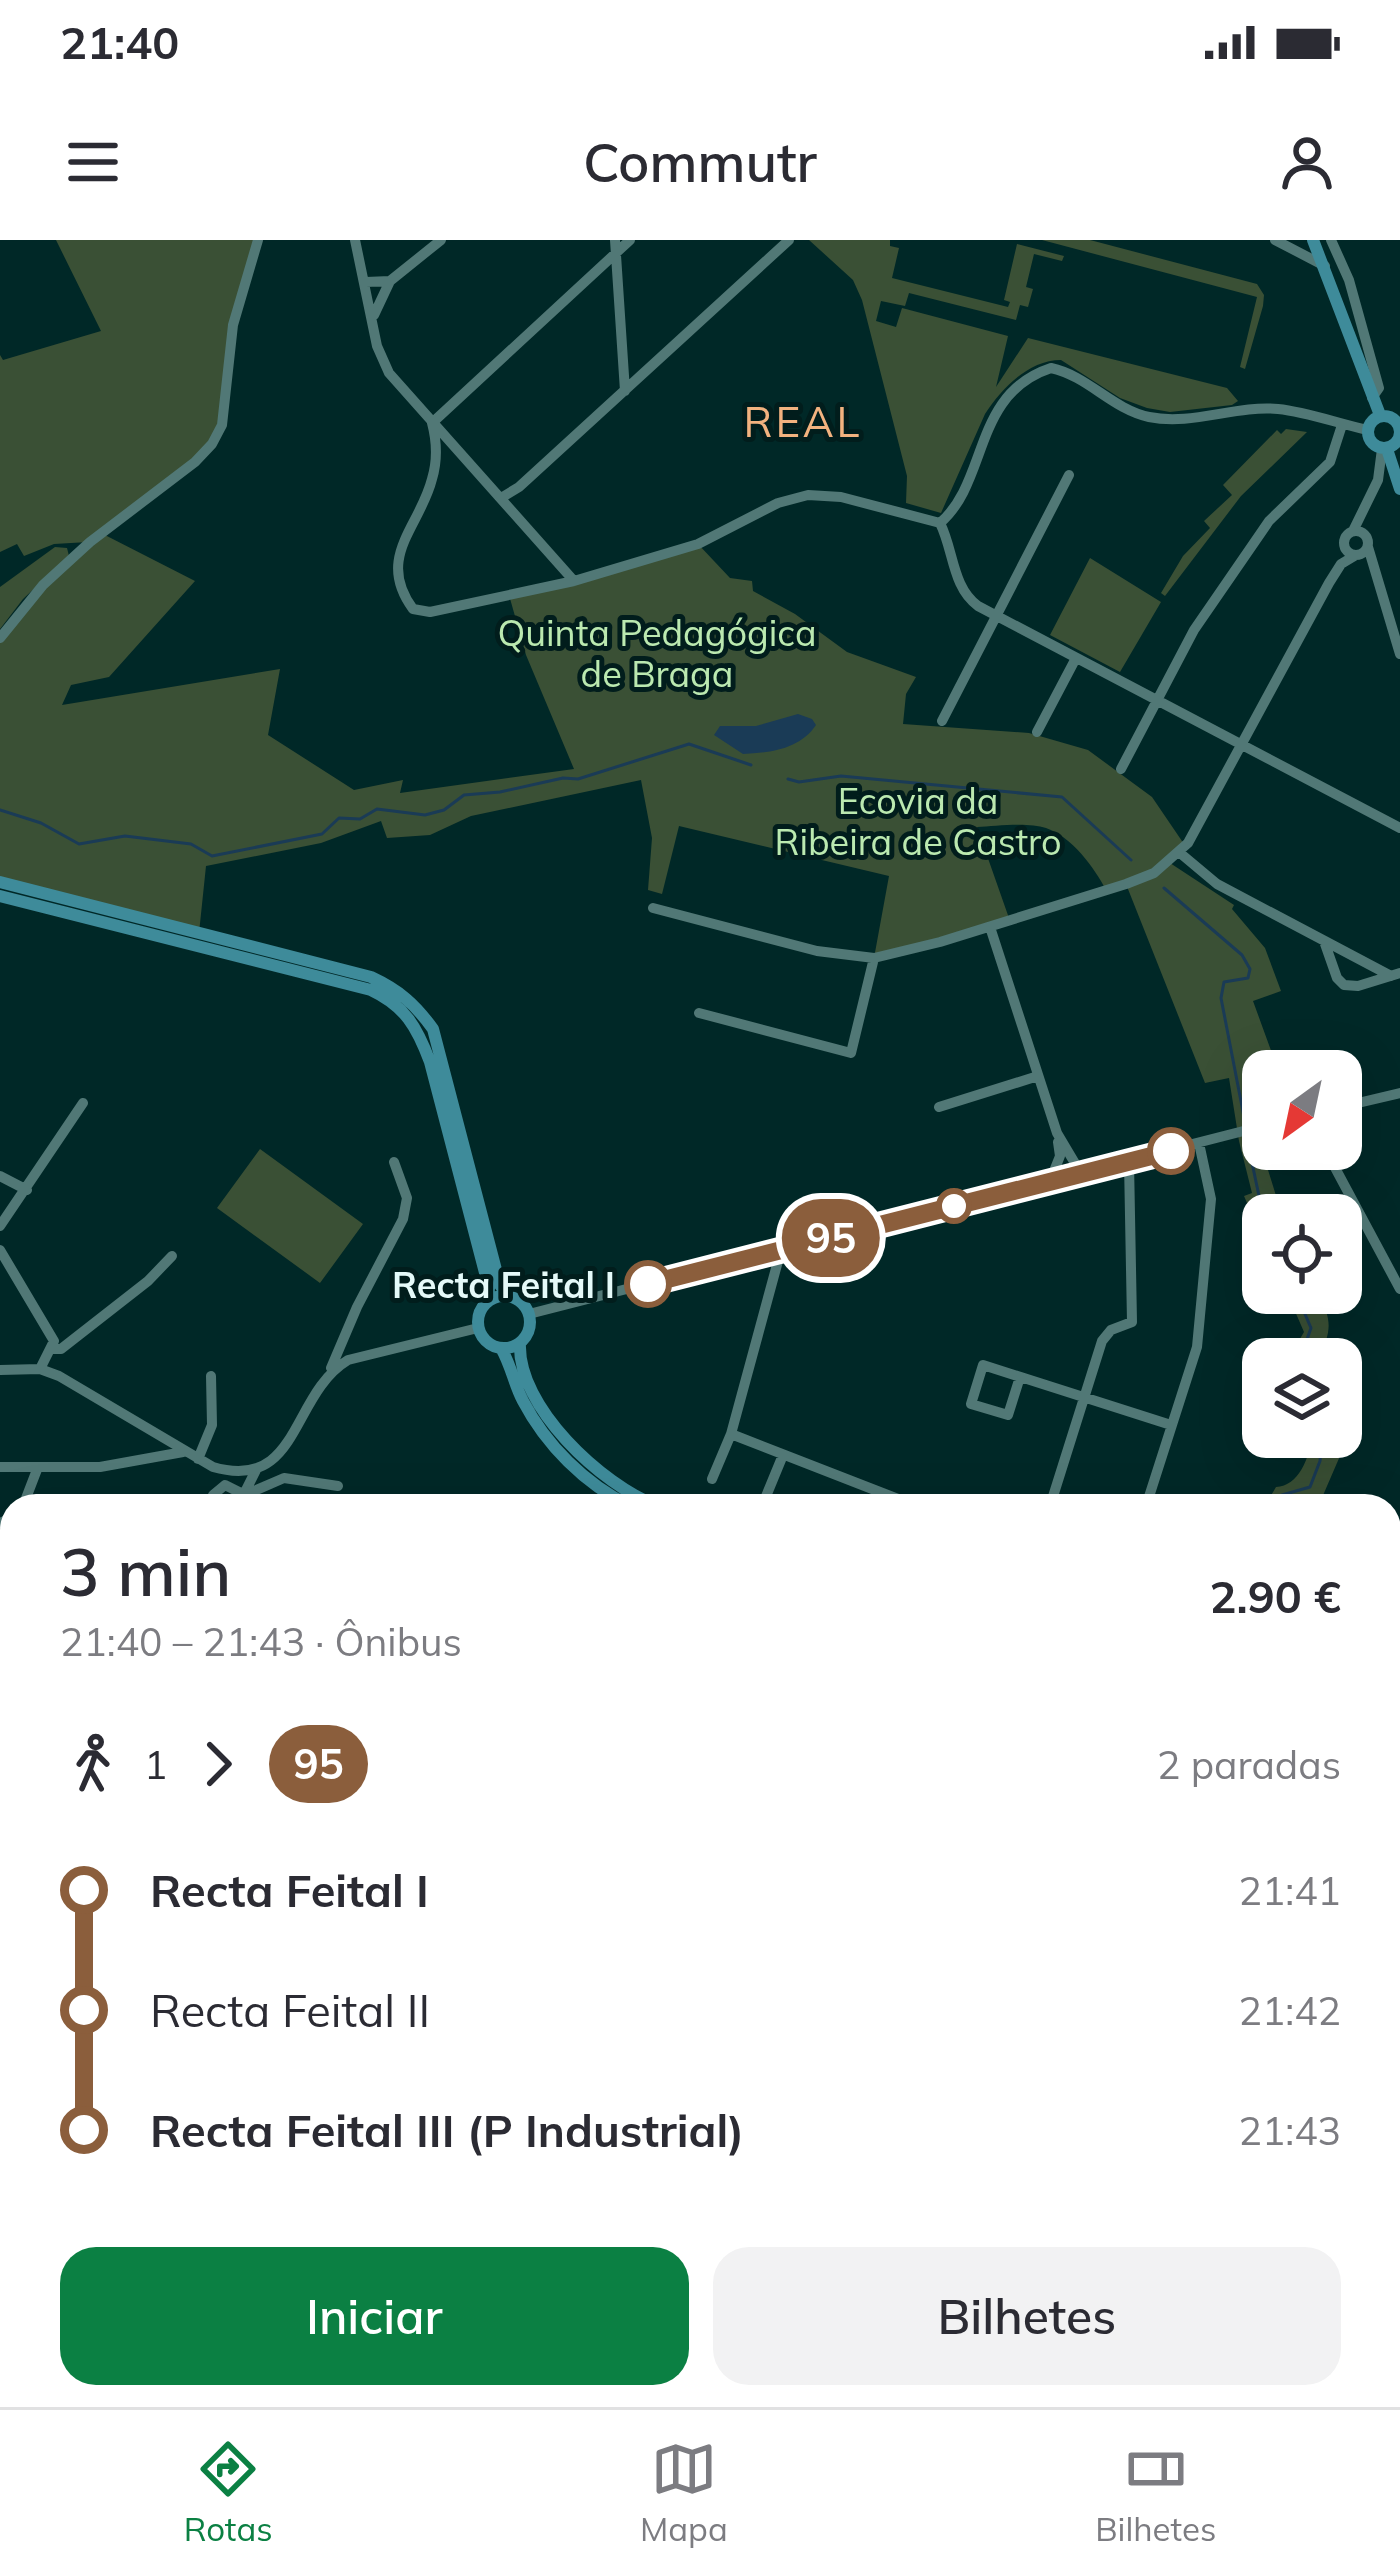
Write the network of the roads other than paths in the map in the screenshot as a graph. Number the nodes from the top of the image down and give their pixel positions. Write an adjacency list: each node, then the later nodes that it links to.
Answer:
1 (258, 240): 33 (street)
2 (356, 240): 12 (street)
3 (441, 240): 11 (street)
4 (630, 240): 9 (street)
5 (789, 240): 14 (street)
6 (1275, 240): 10 (street)
7 (1313, 240): 10 (main road)
8 (1331, 240): 15 (street)
9 (615, 246): 14 (street); 18 (street)
10 (1326, 267): 15 (main road)
11 (390, 281): 12 (street); 13 (street)
12 (366, 282): 13 (street)
13 (373, 318): 18 (street)
14 (625, 391): 25 (street)
15 (1372, 398): 16 (main road)
16 (1380, 415): 17 (main road); 20 (main road)
17 (1397, 422): 21 (main road)
18 (432, 423): 25 (street); 30 (street)
19 (1342, 425): 20 (street); 26 (street); 36 (street)
20 (1368, 430): 22 (main road)
21 (1400, 439): 22 (main road)
22 (1385, 449): 24 (main road); 27 (street)
23 (1069, 475): 32 (street)
24 (1400, 489)
25 (501, 498): 30 (street)
26 (940, 523): 30 (street); 32 (street)
27 (1353, 531): 28 (street); 29 (street)
28 (1344, 542): 29 (street); 31 (street)
29 (1362, 552): 31 (street); 34 (street)
30 (574, 581)
31 (1329, 583): 39 (street)
32 (997, 616): 35 (street); 37 (street)
33 (0, 638)
34 (1400, 654)
35 (1076, 658): 36 (street); 38 (street)
36 (1157, 700): 39 (street); 40 (street)
37 (942, 721)
38 (1037, 732)
39 (1243, 745): 41 (street); 42 (street)
40 (1121, 770)
41 (1400, 828)
42 (1180, 853): 46 (street); 47 (street)
43 (0, 882): 73 (main road)
44 (0, 896): 74 (main road)
45 (653, 908): 48 (street)
46 (990, 927): 48 (street); 53 (street)
47 (1324, 941): 49 (street); 51 (street)
48 (874, 958): 52 (street)
49 (1361, 961): 50 (street); 51 (street)
50 (1396, 975): 51 (street)
51 (1364, 984)
52 (699, 1013)
53 (1038, 1076): 57 (street); 58 (street)
54 (1400, 1093): 56 (street)
55 (83, 1102): 67 (street)
56 (1362, 1102)
57 (939, 1107)
58 (1057, 1132): 64 (street); 66 (street)
59 (1242, 1132): 60 (street)
60 (1199, 1143): 62 (street); 86 (street)
61 (394, 1162): 82 (street)
62 (1130, 1162): 64 (street); 85 (street)
63 (1336, 1170): 72 (street)
64 (1086, 1174): 66 (street)
65 (0, 1176): 67 (street)
66 (1050, 1181): 70 (street)
67 (27, 1190): 68 (street)
68 (0, 1226)
69 (0, 1250): 79 (street)
70 (781, 1250): 75 (street); 87 (street)
71 (172, 1256): 79 (street)
72 (1400, 1289)
73 (507, 1295): 74 (main road); 75 (main road)
74 (488, 1300): 76 (main road)
75 (530, 1314): 77 (main road)
76 (478, 1328): 78 (main road); 82 (street)
77 (520, 1343): 78 (main road); 100 (main road)
78 (501, 1348): 99 (main road)
79 (52, 1349): 80 (street)
80 (40, 1369): 81 (street); 88 (street)
81 (0, 1370)
82 (330, 1371): 93 (street)
83 (212, 1376): 90 (street)
84 (1020, 1377): 84 (street); 85 (street)
85 (1085, 1396): 86 (street); 103 (street)
86 (1171, 1425): 104 (street)
87 (731, 1434): 89 (street); 94 (street)
88 (183, 1452): 90 (street); 92 (street)
89 (784, 1455): 101 (street); 102 (street)
90 (197, 1459): 93 (street)
91 (0, 1467): 92 (street)
92 (38, 1467): 96 (street)
93 (256, 1470): 97 (street)
94 (712, 1479)
95 (338, 1486): 98 (street)
96 (28, 1494)
97 (245, 1494)
98 (253, 1494)
99 (612, 1494)
100 (635, 1494)
101 (768, 1494)
102 (885, 1494)
103 (1054, 1494)
104 (1150, 1494)

